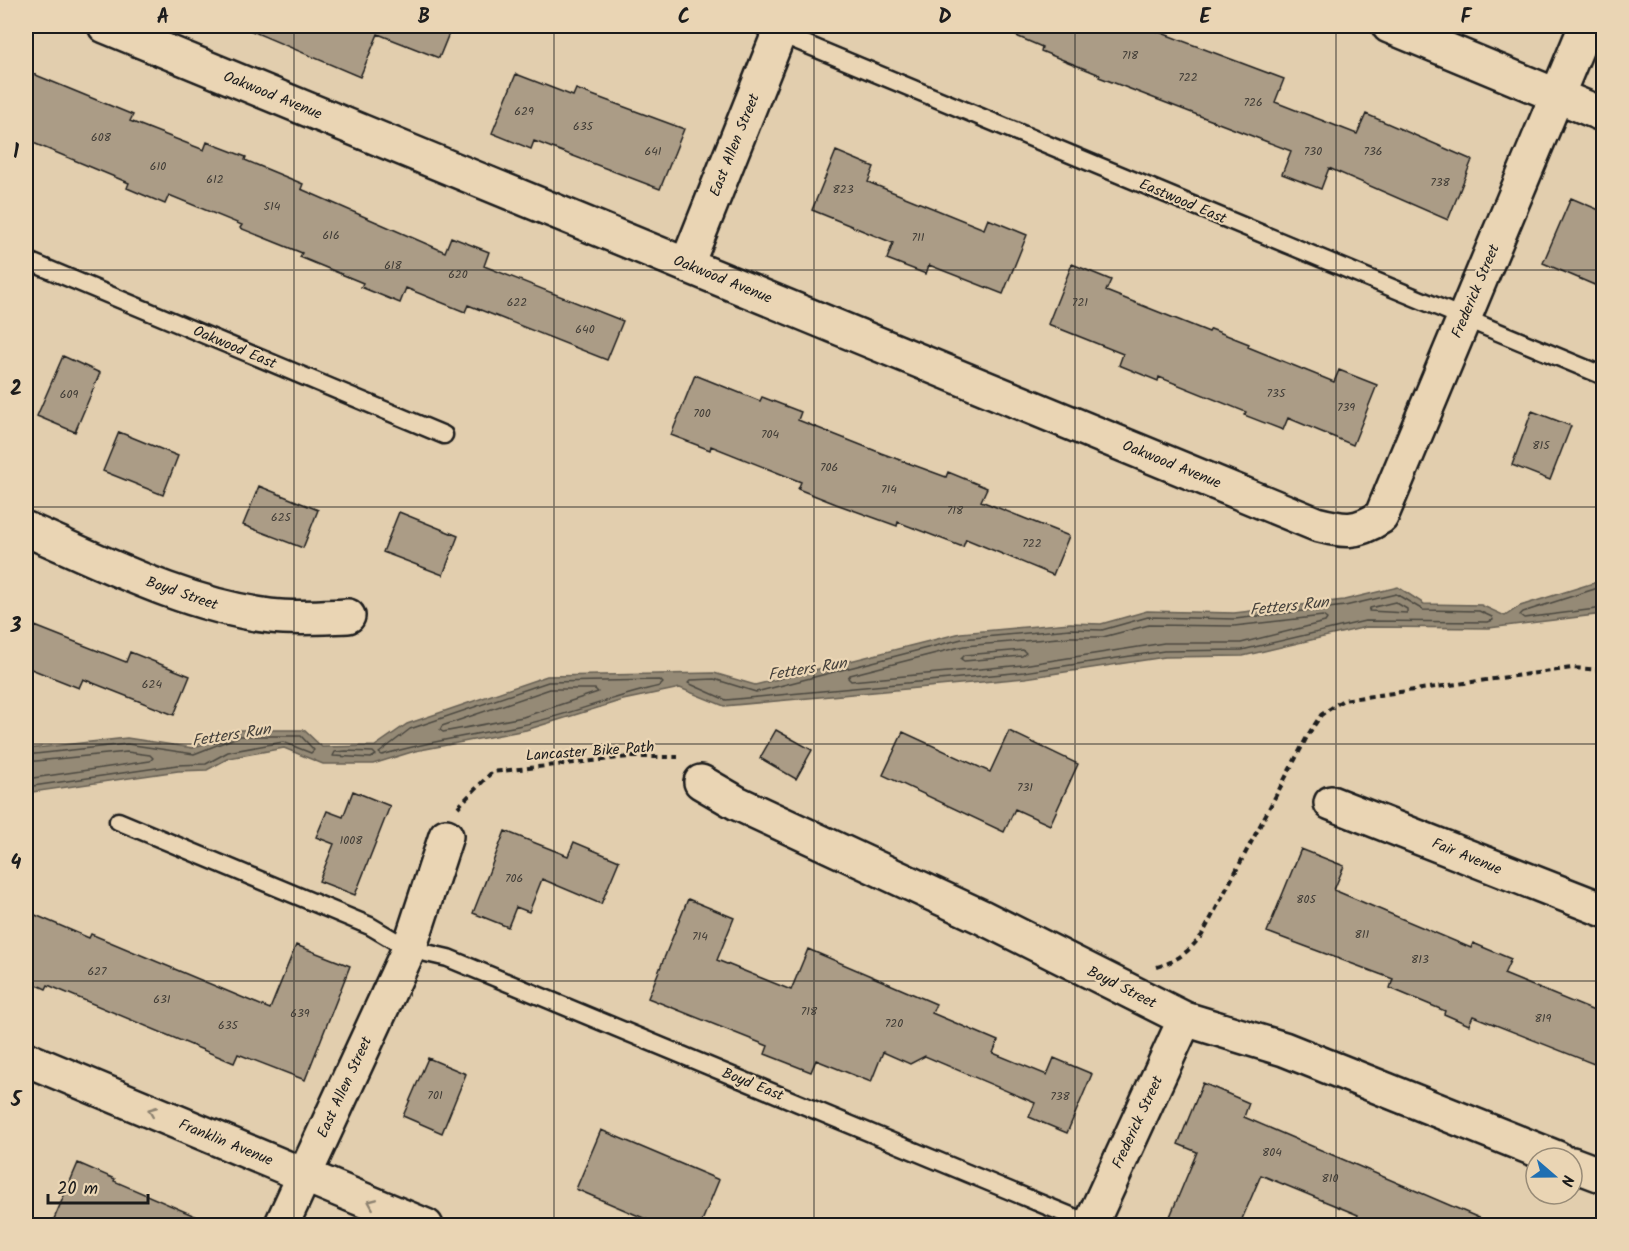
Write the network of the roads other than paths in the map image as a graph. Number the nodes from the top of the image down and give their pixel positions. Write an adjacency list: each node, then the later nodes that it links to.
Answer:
1 (105, 26): 8 (street, Oakwood Avenue)
2 (1389, 26): 5 (street)
3 (1586, 26): 5 (street, Frederick Street)
4 (774, 28): 8 (street, East Allen Street); 9 (lane, Eastwood East)
5 (1557, 96): 6 (street); 9 (street, Frederick Street)
6 (1604, 115)
7 (26, 260): 11 (lane, Oakwood East)
8 (687, 264): 13 (street, Oakwood Avenue)
9 (1463, 318): 10 (lane, Eastwood East); 13 (street, Frederick Street)
10 (1604, 376)
11 (444, 435)
12 (26, 529): 14 (street, Boyd Street)
13 (1342, 531)
14 (348, 616)
15 (694, 770): 21 (street, Boyd Street)
16 (1331, 803): 19 (street, Fair Avenue)
17 (118, 820): 20 (lane, Boyd East)
18 (446, 836): 20 (street, East Allen Street)
19 (1604, 910)
20 (409, 949): 25 (street, East Allen Street); 27 (lane, Boyd East)
21 (1185, 1019): 23 (street, Boyd Street); 27 (street, Frederick Street)
22 (26, 1059): 25 (street, Franklin Avenue, one-way to 22)
23 (1527, 1146)
24 (1584, 1168): 26 (street)
25 (303, 1174): 28 (street, East Allen Street); 29 (street, Franklin Avenue, one-way to 25)
26 (1604, 1176)
27 (1092, 1225)
28 (281, 1226)
29 (426, 1226)

